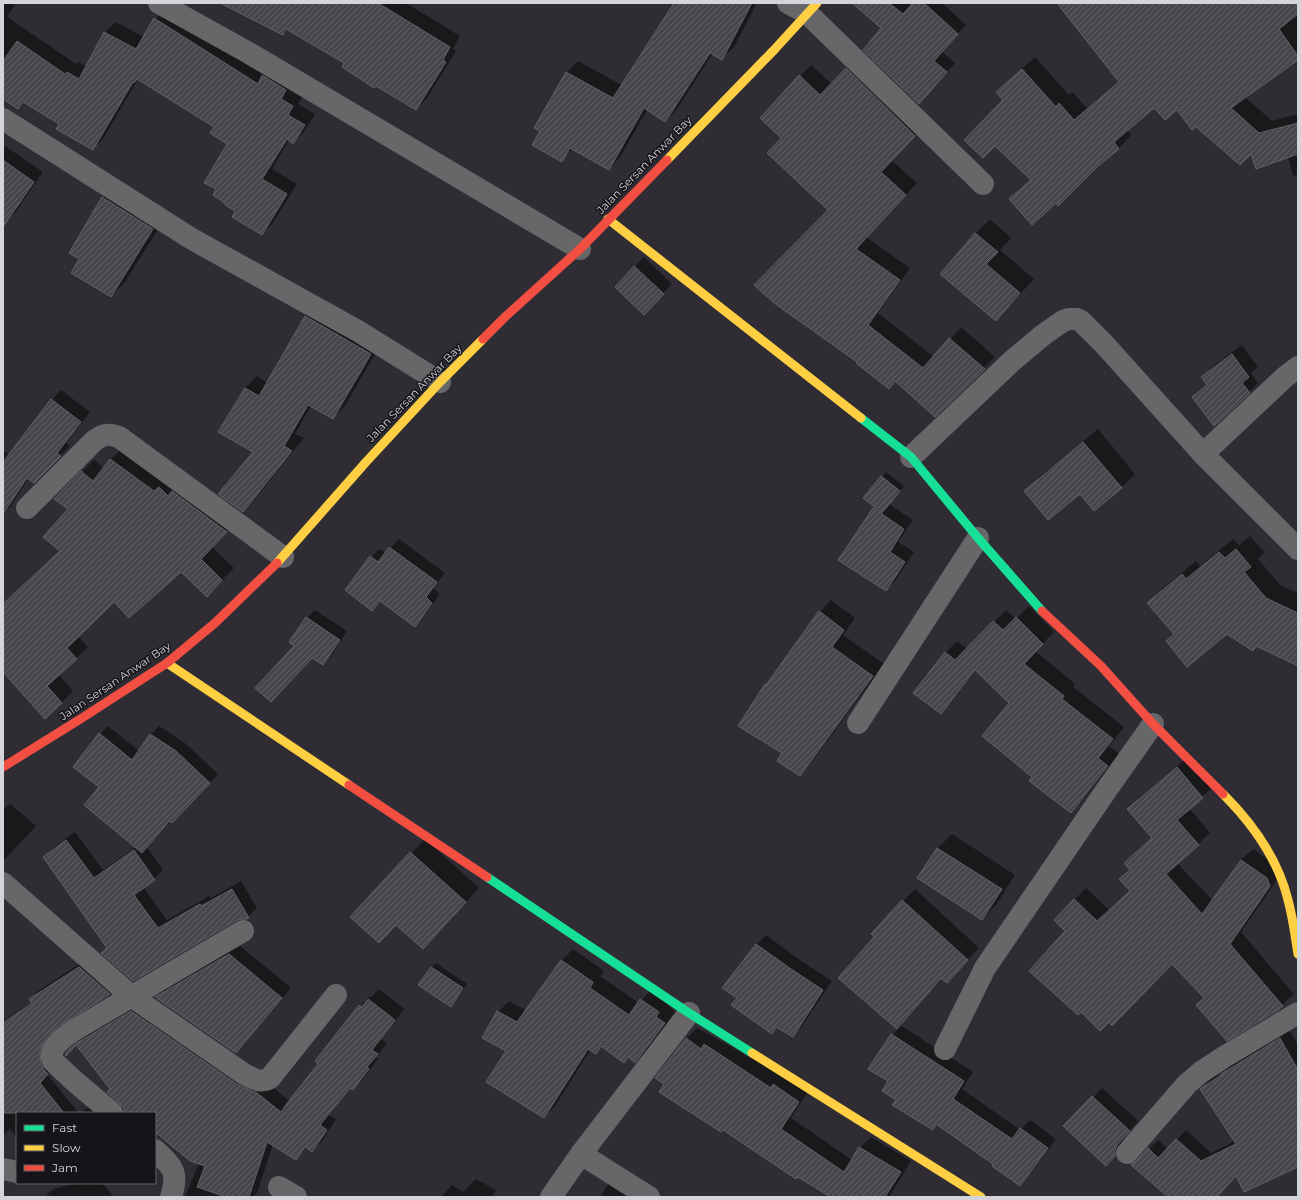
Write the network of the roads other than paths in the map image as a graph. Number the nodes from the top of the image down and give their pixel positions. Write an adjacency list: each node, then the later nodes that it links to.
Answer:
1 (159, 3): 7 (street)
2 (788, 3): 3 (street)
3 (812, 8): 5 (street); 6 (street, Jalan Sersan Anwar Bay)
4 (3, 119): 9 (street)
5 (983, 184)
6 (608, 220): 7 (street, Jalan Sersan Anwar Bay); 11 (street)
7 (580, 249): 9 (street, Jalan Sersan Anwar Bay)
8 (1298, 367): 10 (street)
9 (440, 382): 15 (street, Jalan Sersan Anwar Bay)
10 (1203, 454): 11 (street); 14 (street)
11 (912, 457): 13 (street)
12 (27, 508): 15 (street)
13 (978, 538): 17 (street); 18 (street)
14 (1298, 549)
15 (282, 557): 16 (street, Jalan Sersan Anwar Bay)
16 (167, 663): 19 (street, Jalan Sersan Anwar Bay); 26 (street)
17 (858, 723)
18 (1154, 724): 21 (street); 28 (street)
19 (3, 767)
20 (3, 883): 25 (street)
21 (1293, 896): 23 (street)
22 (243, 931): 25 (street)
23 (1298, 954)
24 (336, 994): 25 (street)
25 (131, 996): 29 (street)
26 (689, 1013): 31 (street); 38 (street)
27 (1298, 1013): 32 (street)
28 (945, 1049)
29 (111, 1112)
30 (156, 1151): 35 (street)
31 (581, 1154): 36 (street); 37 (street)
32 (1127, 1154)
33 (3, 1169): 34 (street)
34 (16, 1172)
35 (171, 1197)
36 (551, 1197)
37 (649, 1197)
38 (981, 1197)

